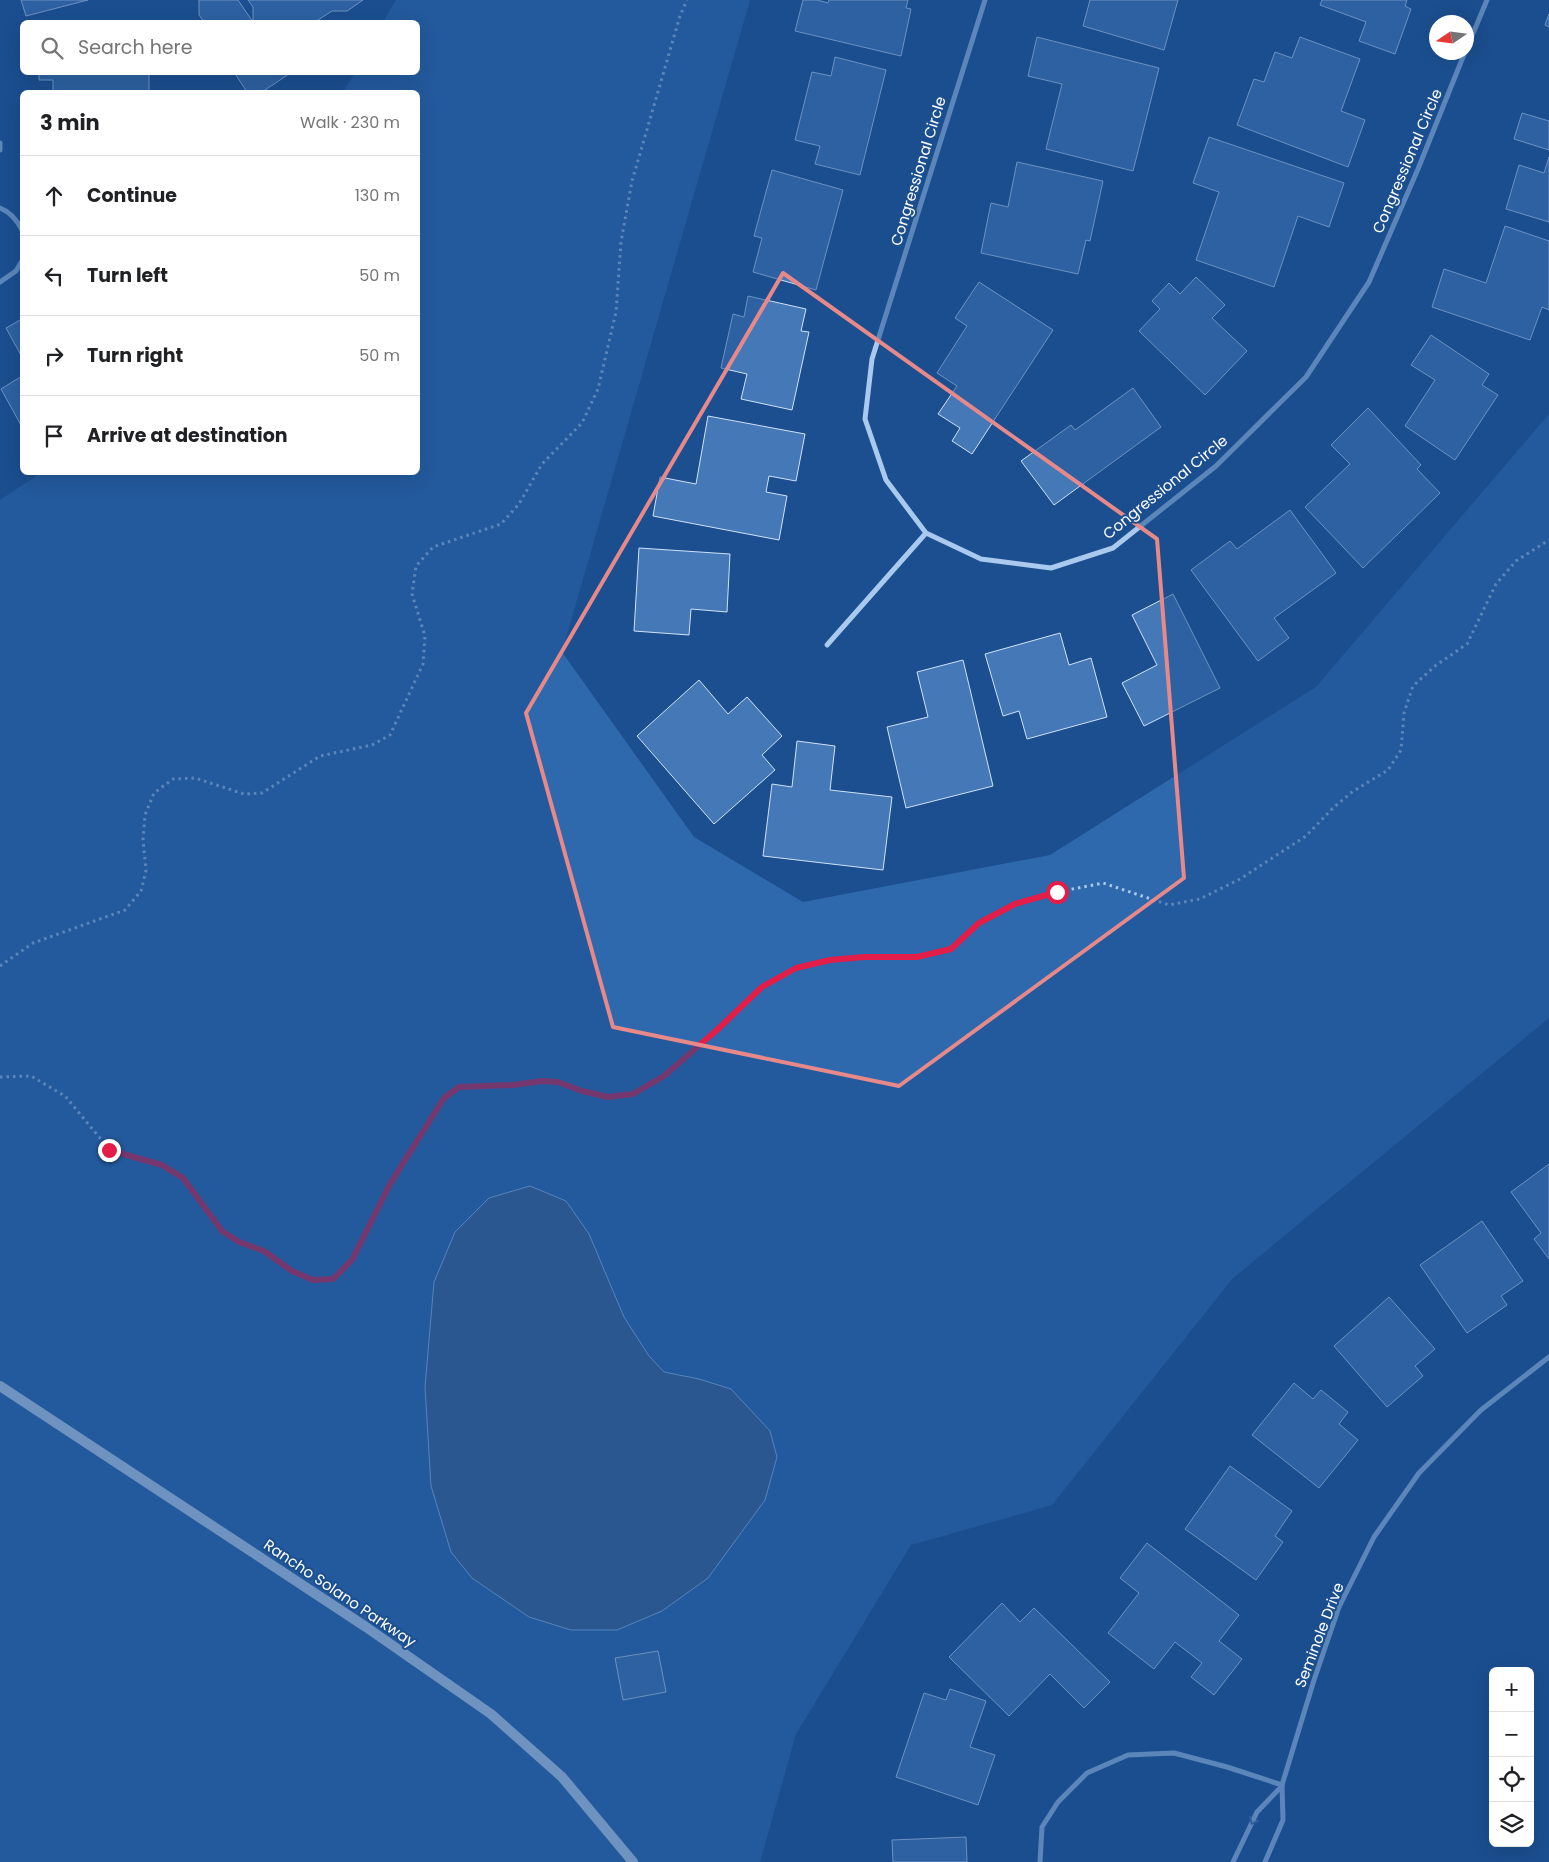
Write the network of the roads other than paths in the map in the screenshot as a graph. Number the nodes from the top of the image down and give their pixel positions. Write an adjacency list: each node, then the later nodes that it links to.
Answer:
1 (985, 0): 11 (street, Congressional Circle)
2 (1486, 0): 3 (street, Congressional Circle)
3 (1474, 31)
4 (1462, 60): 11 (street, Congressional Circle)
5 (0, 142): 6 (street)
6 (0, 150)
7 (0, 208): 8 (street)
8 (20, 226)
9 (20, 264): 10 (street)
10 (0, 282)
11 (926, 533): 12 (street)
12 (827, 645)
13 (1549, 1357): 15 (street, Seminole Drive)
14 (0, 1386): 16 (street, Rancho Solano Parkway)
15 (1282, 1786): 17 (street); 18 (street, Seminole Drive, one-way to 18); 19 (street, Seminole Drive)
16 (633, 1862)
17 (1040, 1862)
18 (1233, 1862)
19 (1265, 1862)

